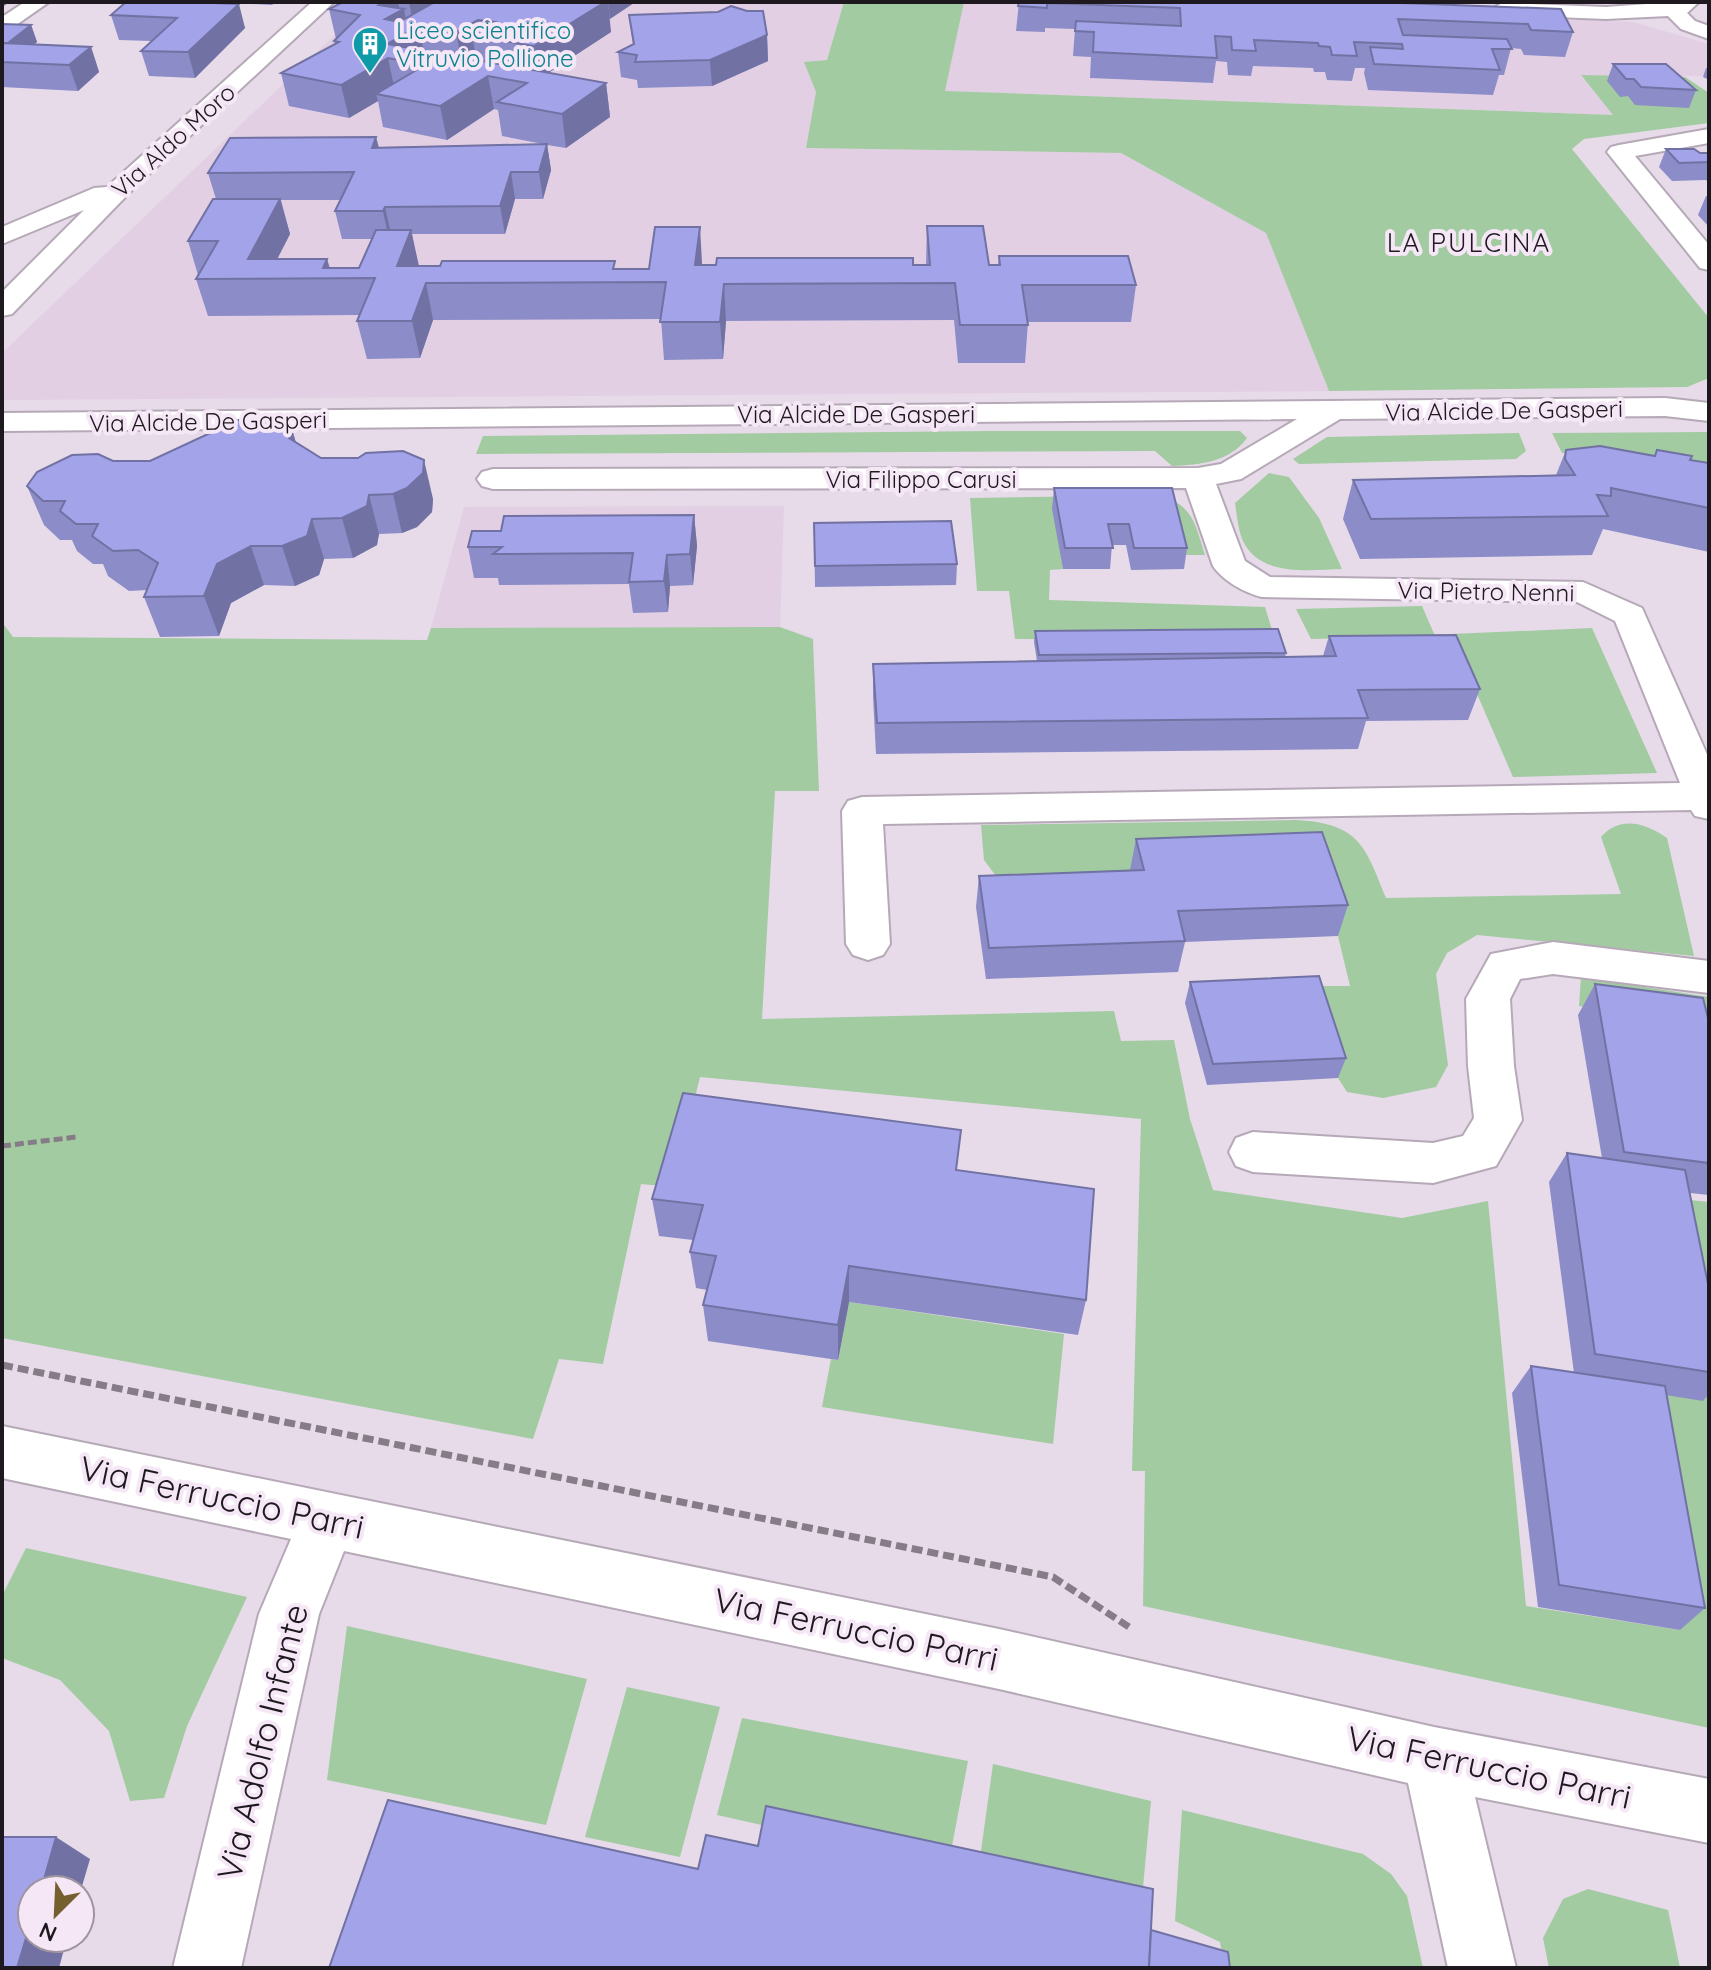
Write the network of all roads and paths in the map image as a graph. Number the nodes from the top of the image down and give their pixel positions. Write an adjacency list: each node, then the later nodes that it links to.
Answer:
1 (39, 2): 5 (street)
2 (324, 2): 8 (street, Via Aldo Moro)
3 (1485, 8): 4 (street)
4 (1684, 8): 6 (street)
5 (2, 26)
6 (1709, 33)
7 (1709, 136): 10 (street)
8 (124, 184): 9 (street); 11 (street, Via Aldo Moro)
9 (2, 236)
10 (1709, 262)
11 (25, 281): 12 (street, Via Aldo Moro); 13 (street, Via Aldo Moro)
12 (2, 296)
13 (2, 308)
14 (1709, 398): 15 (street)
15 (1665, 407): 16 (street, Via Alcide De Gasperi); 17 (street, Via Alcide De Gasperi)
16 (1331, 412): 18 (street, Via Alcide De Gasperi); 19 (street, Via Filippo Carusi)
17 (1709, 412)
18 (2, 422)
19 (1198, 478): 20 (street, Via Filippo Carusi); 21 (street, Via Pietro Nenni)
20 (493, 479)
21 (1707, 801): 22 (street)
22 (868, 944)
23 (1709, 977): 26 (street)
24 (76, 1137): 25 (path)
25 (2, 1146)
26 (1253, 1152)
27 (2, 1365): 30 (path)
28 (2, 1452): 29 (street, Via Ferruccio Parri)
29 (328, 1518): 31 (street, Via Ferruccio Parri); 33 (street, Via Adolfo Infante)
30 (1135, 1631)
31 (1434, 1758): 32 (street, Via Ferruccio Parri); 34 (street)
32 (1709, 1811)
33 (207, 1968)
34 (1482, 1968)

